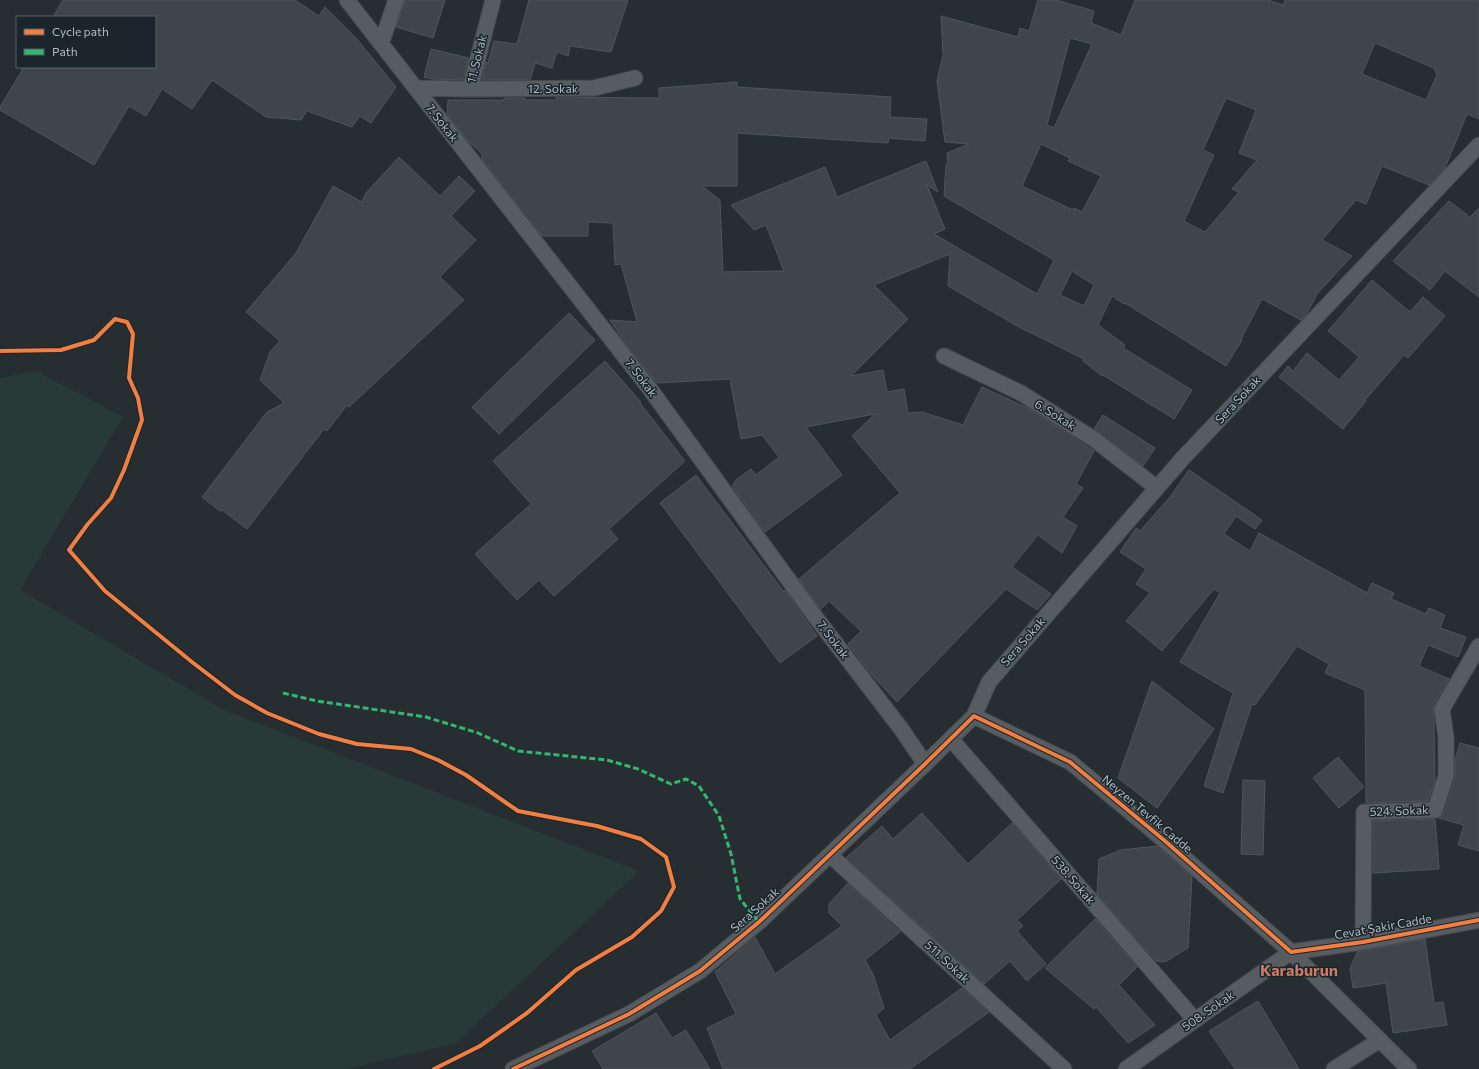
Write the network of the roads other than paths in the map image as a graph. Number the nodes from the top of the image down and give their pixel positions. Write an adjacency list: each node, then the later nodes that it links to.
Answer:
1 (347, 0): 4 (street, 7. Sokak)
2 (396, 0): 4 (street)
3 (493, 0): 7 (street, 11. Sokak)
4 (381, 44): 6 (street, 7. Sokak)
5 (635, 78): 7 (street, 12. Sokak)
6 (416, 88): 7 (street, 11. Sokak); 14 (street, 7. Sokak)
7 (470, 89)
8 (1479, 145): 10 (street, Sera Sokak)
9 (944, 356): 10 (street, 6. Sokak)
10 (1157, 488): 12 (street, Sera Sokak)
11 (1478, 651): 17 (street, 524. Sokak)
12 (974, 716): 13 (street, Sera Sokak); 18 (street, Neyzen Tevfik Cadde)
13 (951, 739): 14 (street, Sera Sokak); 19 (street, 538. Sokak)
14 (925, 764): 15 (street, Sera Sokak)
15 (830, 855): 21 (street, Sera Sokak); 22 (street, 511. Sokak)
16 (1479, 920): 17 (street, Cevat Şakir Cadde)
17 (1363, 942): 18 (street, Cevat Şakir Cadde)
18 (1291, 952): 19 (street, 508. Sokak); 20 (street, Neyzen Tevfik Cadde)
19 (1195, 1020): 23 (street, 508. Sokak)
20 (1380, 1040): 24 (street); 25 (street, Neyzen Tevfik Cadde)
21 (513, 1069)
22 (1064, 1069)
23 (1126, 1069)
24 (1334, 1069)
25 (1409, 1069)

